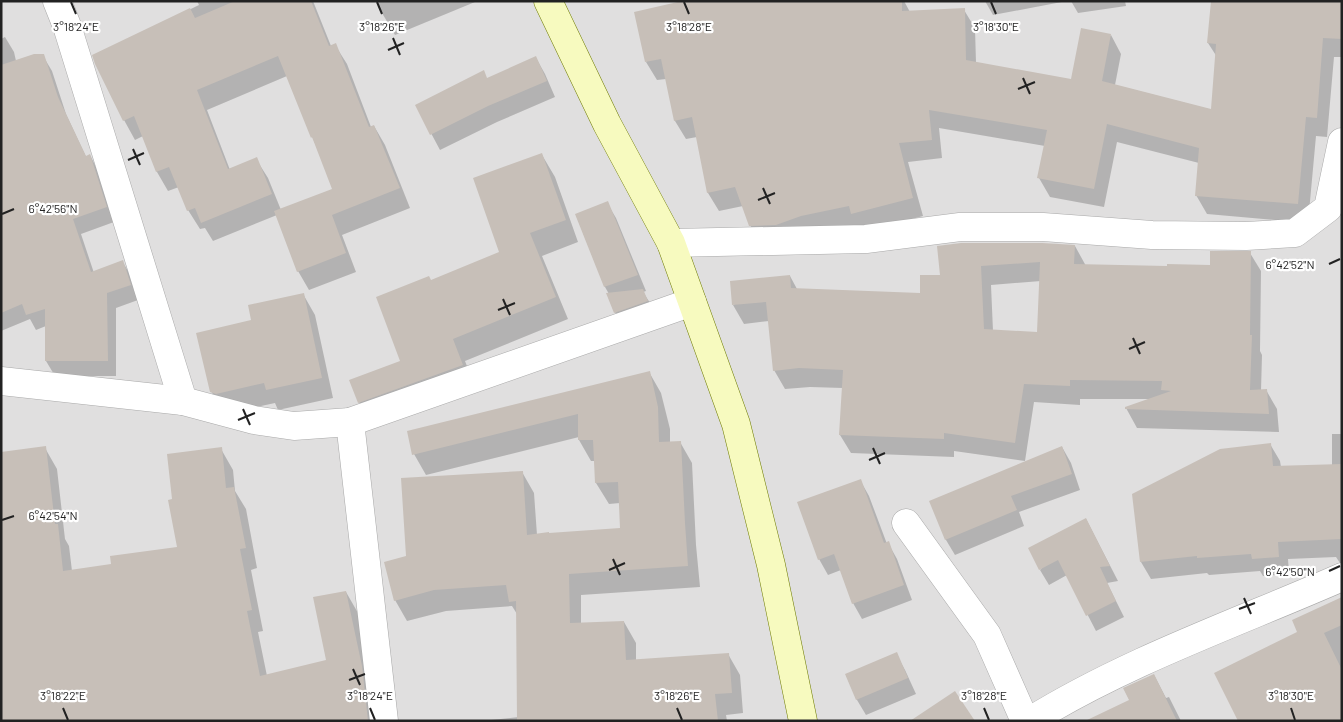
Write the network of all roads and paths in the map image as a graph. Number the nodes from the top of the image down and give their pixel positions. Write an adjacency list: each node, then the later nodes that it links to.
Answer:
1 (57, 1): 7 (street)
2 (548, 1): 4 (main road)
3 (1342, 142): 4 (street)
4 (670, 243): 5 (main road)
5 (692, 302): 8 (street); 13 (main road)
6 (1, 381): 7 (street)
7 (183, 402): 8 (street)
8 (350, 422): 12 (street)
9 (906, 523): 14 (street)
10 (1342, 577): 11 (street)
11 (1053, 714): 15 (street)
12 (384, 721)
13 (803, 721)
14 (1025, 721)
15 (1030, 721)

